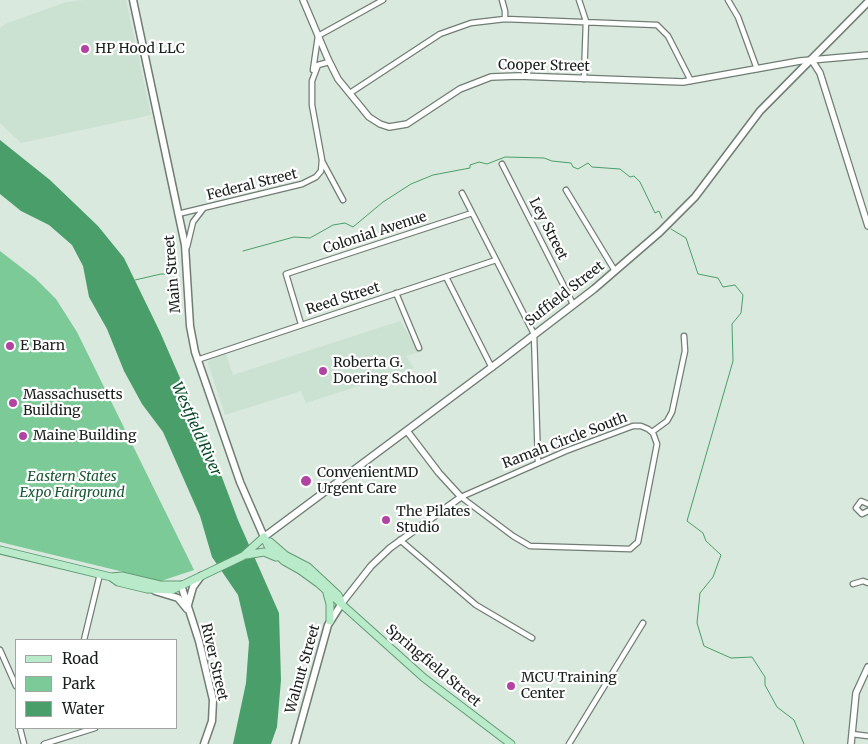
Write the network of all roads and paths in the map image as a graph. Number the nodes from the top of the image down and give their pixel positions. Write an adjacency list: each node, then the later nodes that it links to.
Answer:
1 (132, 0): 26 (main road, Main Street)
2 (303, 0): 10 (street, Cooper Street)
3 (383, 0): 10 (street)
4 (502, 0): 8 (street)
5 (579, 0): 9 (street)
6 (728, 0): 14 (street)
7 (868, 2): 12 (main road, Suffield Street)
8 (505, 19): 9 (street); 18 (street)
9 (586, 21): 16 (street); 17 (street)
10 (318, 36): 13 (street, Cooper Street); 15 (street)
11 (868, 55): 12 (street, Cooper Street)
12 (811, 59): 14 (street, Cooper Street); 27 (street); 30 (main road, Suffield Street)
13 (329, 62): 15 (street); 18 (street, Cooper Street)
14 (757, 69): 17 (street, Cooper Street)
15 (313, 77): 19 (street)
16 (584, 79): 17 (street, Cooper Street); 18 (street, Cooper Street)
17 (691, 82)
18 (350, 94)
19 (322, 161): 23 (street); 24 (street, Federal Street)
20 (502, 164): 33 (street, Ley Street)
21 (566, 190): 30 (street)
22 (462, 193): 25 (street)
23 (342, 200)
24 (204, 208): 26 (street, Federal Street); 28 (street)
25 (472, 213): 29 (street); 34 (street, Colonial Avenue)
26 (178, 214): 28 (main road, Main Street)
27 (868, 226)
28 (186, 254): 38 (main road, Main Street)
29 (496, 260): 31 (street, Reed Street); 35 (street)
30 (615, 271): 33 (main road, Suffield Street)
31 (446, 277): 32 (street, Reed Street); 39 (street)
32 (396, 293): 34 (street, Reed Street); 37 (street)
33 (574, 304): 35 (main road, Suffield Street)
34 (301, 324): 38 (street, Reed Street)
35 (534, 334): 39 (main road, Suffield Street); 42 (street)
36 (684, 336): 41 (street)
37 (419, 348)
38 (197, 360): 46 (main road, Main Street)
39 (492, 368): 40 (main road, Suffield Street)
40 (407, 431): 43 (street); 46 (main road, Suffield Street)
41 (652, 432): 42 (street, Ramah Circle South); 43 (street)
42 (538, 463): 43 (street, Ramah Circle South)
43 (461, 497): 47 (street)
44 (868, 504): 45 (street)
45 (868, 511)
46 (264, 537): 49 (main road, Suffield Street); 50 (main road, Springfield Street); 59 (main road, Springfield Street)
47 (400, 540): 59 (street); 63 (street)
48 (0, 550): 51 (main road)
49 (255, 550): 50 (main road); 52 (main road, Suffield Street)
50 (284, 562): 58 (main road, Springfield Street)
51 (100, 574): 53 (main road); 64 (street)
52 (202, 576): 56 (main road, Suffield Street); 60 (main road)
53 (110, 577): 56 (main road); 57 (main road)
54 (868, 582): 55 (street)
55 (853, 584)
56 (181, 585): 57 (main road); 60 (main road, River Street)
57 (147, 589): 60 (main road)
58 (325, 591): 59 (main road, Springfield Street); 61 (main road)
59 (342, 603): 61 (main road, Walnut Street); 76 (main road, Springfield Street)
60 (188, 608): 74 (main road, River Street)
61 (330, 621): 75 (main road, Walnut Street)
62 (643, 623): 77 (street)
63 (532, 638)
64 (84, 639)
65 (0, 650): 67 (street)
66 (868, 667): 70 (street)
67 (15, 684)
68 (20, 729): 72 (street)
69 (89, 729): 73 (street)
70 (852, 734): 71 (street); 78 (street)
71 (868, 736)
72 (24, 744)
73 (44, 744)
74 (204, 744)
75 (295, 744)
76 (511, 744)
77 (569, 744)
78 (851, 744)

